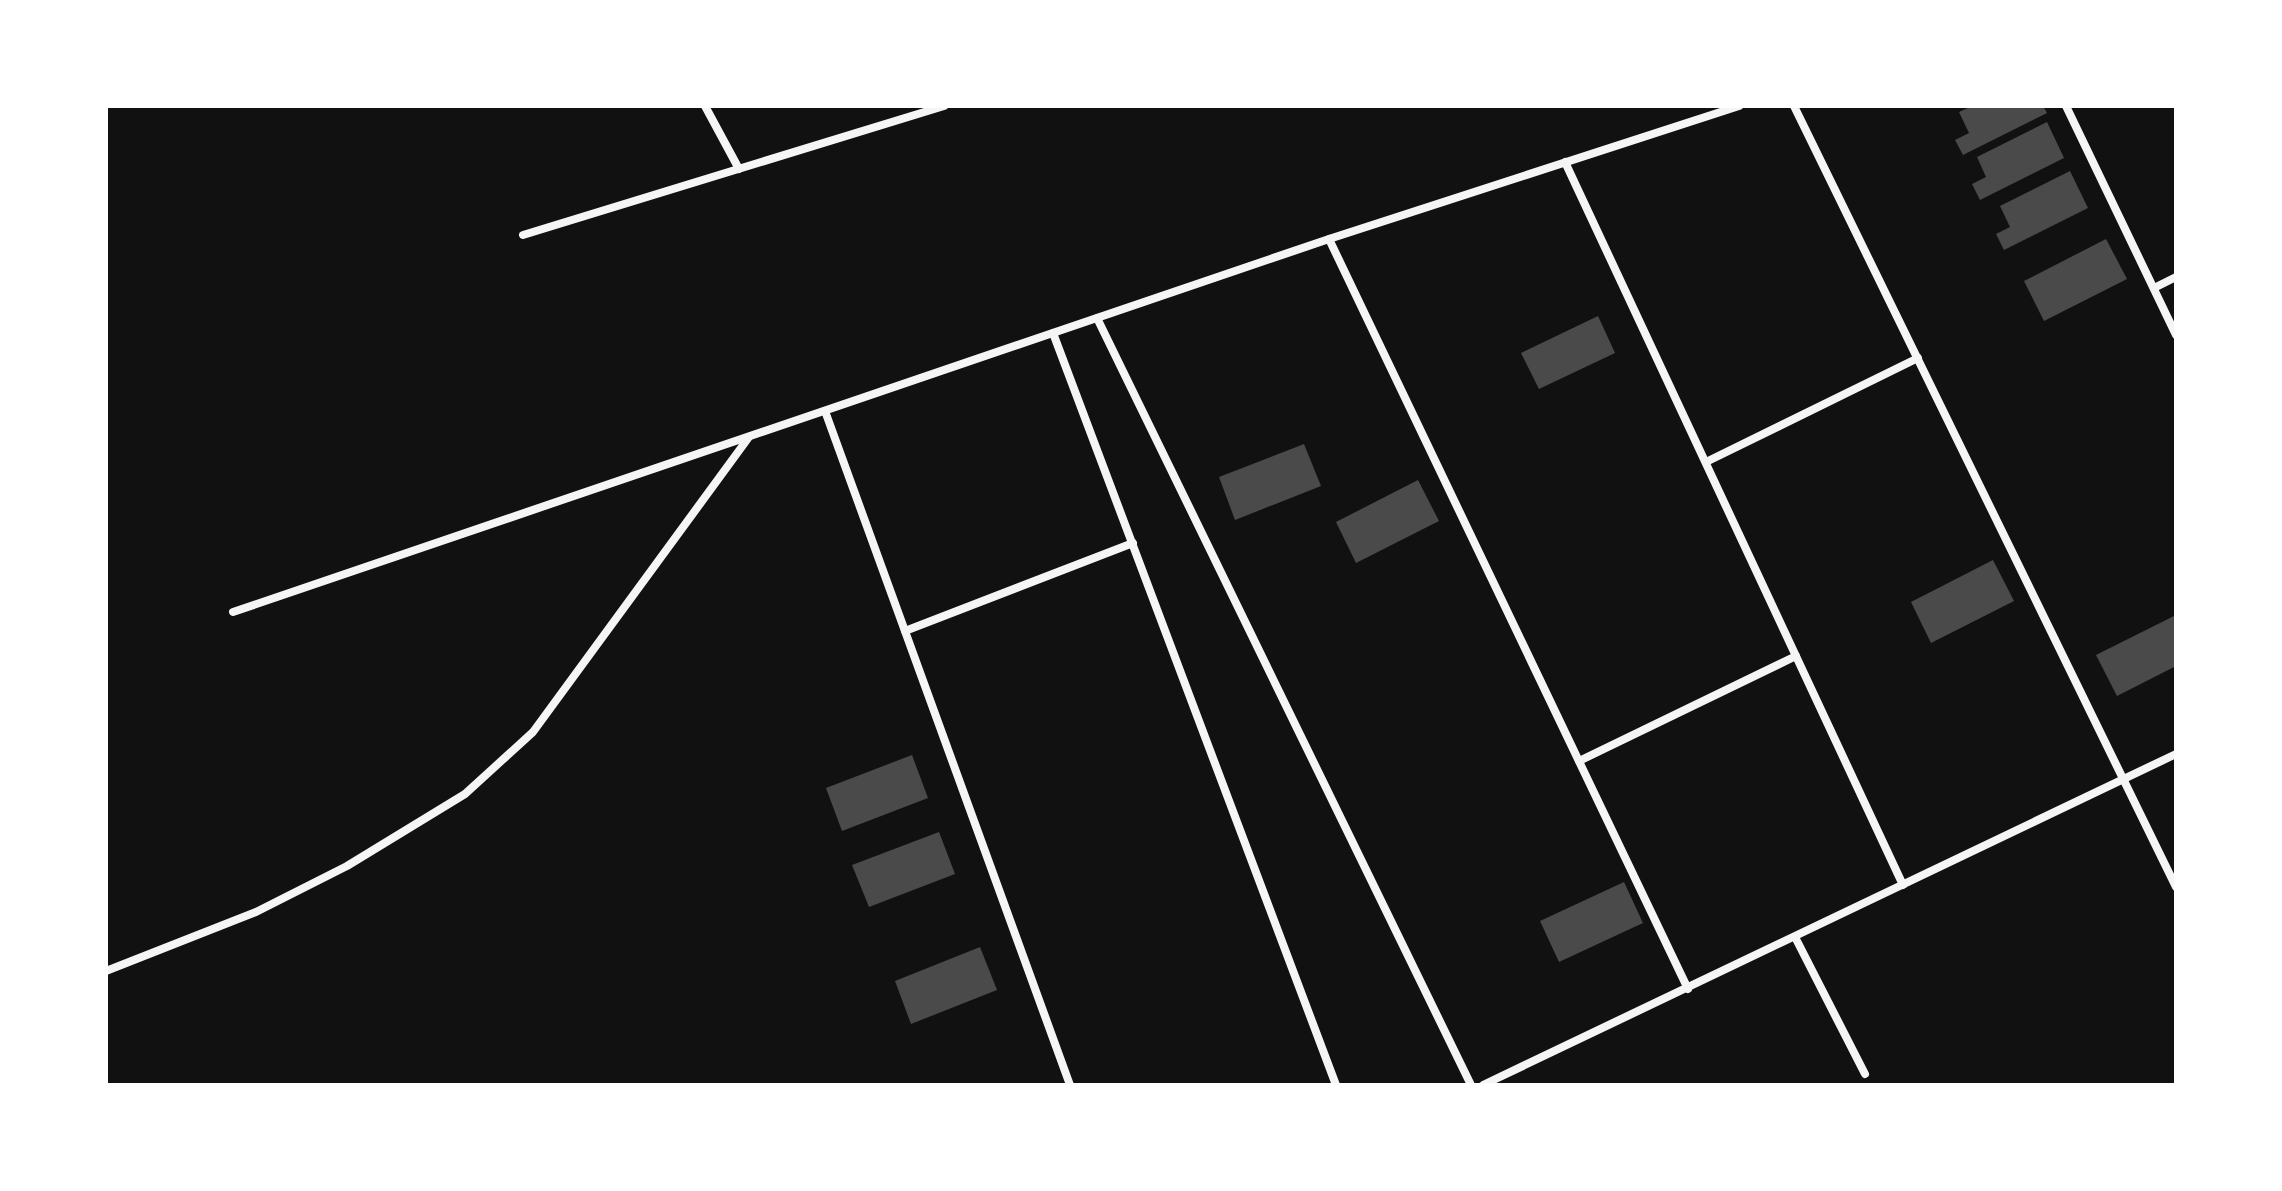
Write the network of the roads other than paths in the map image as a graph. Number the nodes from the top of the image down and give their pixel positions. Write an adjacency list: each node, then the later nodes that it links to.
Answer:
1 (705, 106): 7 (street)
2 (944, 106): 7 (street)
3 (1739, 106): 6 (street)
4 (1794, 106): 15 (street)
5 (2066, 106): 11 (street)
6 (1565, 162): 9 (street); 18 (street)
7 (739, 169): 8 (street)
8 (523, 235)
9 (1329, 239): 12 (street); 24 (street)
10 (2176, 277): 11 (street)
11 (2154, 288): 14 (street)
12 (1097, 318): 13 (street); 34 (street)
13 (1053, 333): 16 (street); 19 (street)
14 (2176, 335)
15 (1918, 358): 18 (street); 25 (street)
16 (825, 411): 17 (street); 21 (street)
17 (749, 437): 20 (street); 29 (street)
18 (1706, 462): 22 (street)
19 (1133, 543): 21 (street); 33 (street)
20 (233, 612)
21 (905, 631): 32 (street)
22 (1796, 656): 24 (street); 26 (street)
23 (2176, 754): 25 (street)
24 (1579, 761): 30 (street)
25 (2124, 779): 26 (street); 27 (street)
26 (1903, 885): 28 (street)
27 (2176, 887)
28 (1795, 937): 30 (street); 31 (street)
29 (106, 971)
30 (1688, 989): 35 (street)
31 (1865, 1074)
32 (1070, 1085)
33 (1336, 1085)
34 (1471, 1085)
35 (1483, 1085)

